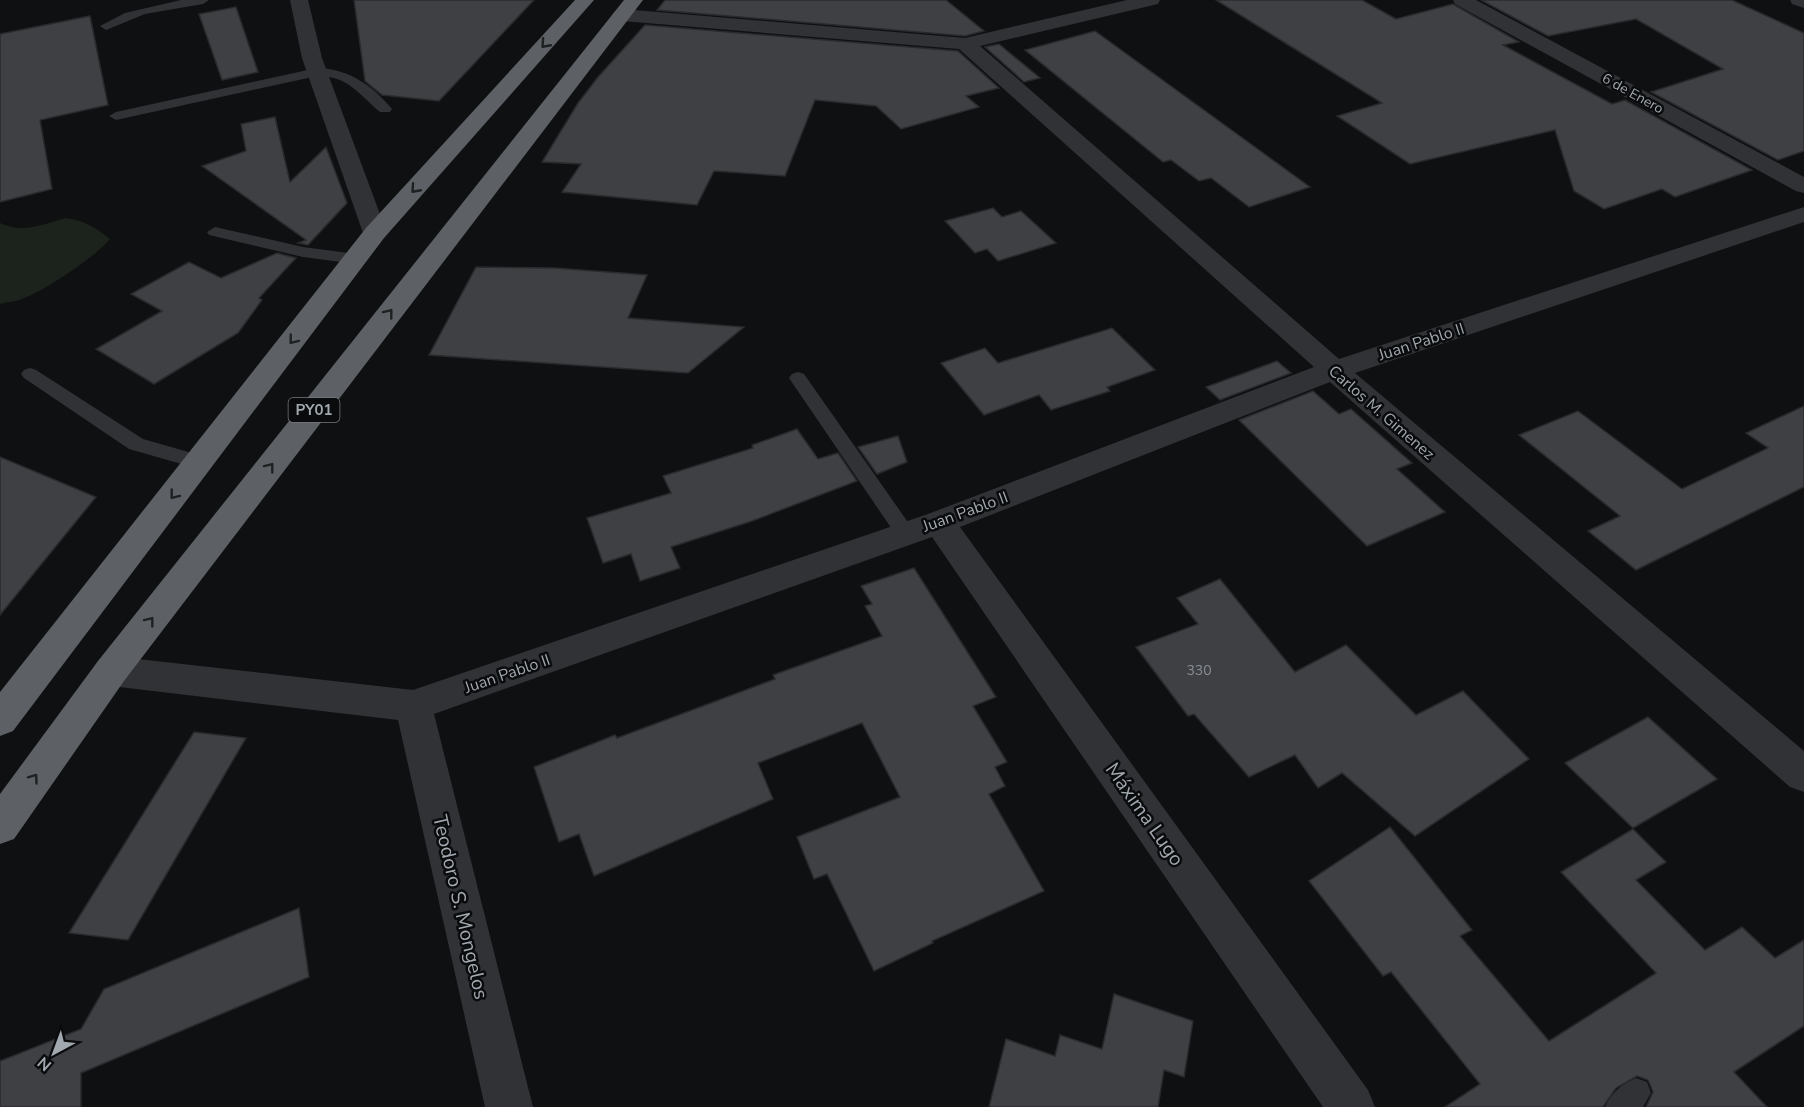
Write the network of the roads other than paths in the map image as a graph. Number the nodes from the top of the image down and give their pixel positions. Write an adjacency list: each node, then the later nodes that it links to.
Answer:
1 (203, 0): 9 (lane)
2 (299, 0): 11 (street)
3 (585, 0): 17 (highway, one-way to 17)
4 (1151, 0): 10 (street)
5 (1462, 0): 14 (street, 6 de Enero)
6 (1799, 0): 7 (street)
7 (1804, 2)
8 (628, 7): 10 (street); 24 (highway, PY01, one-way to 8)
9 (106, 26)
10 (964, 44): 19 (street, Carlos M. Gimenez)
11 (317, 72): 12 (lane); 13 (lane); 17 (street)
12 (385, 109)
13 (116, 116)
14 (1804, 186)
15 (1804, 214): 19 (street, Juan Pablo II)
16 (215, 232): 18 (lane)
17 (375, 233): 18 (highway)
18 (356, 259): 22 (highway, one-way to 22)
19 (1334, 370): 23 (street, Juan Pablo II); 27 (street, Carlos M. Gimenez)
20 (30, 374): 22 (lane)
21 (798, 378): 23 (lane)
22 (199, 462): 26 (highway, one-way to 26)
23 (922, 528): 25 (street, Juan Pablo II); 30 (street, Máxima Lugo)
24 (111, 671): 25 (street, Juan Pablo II); 28 (highway, PY01, one-way to 24)
25 (413, 706): 29 (street, Teodoro S. Mongelos)
26 (0, 720)
27 (1804, 775)
28 (0, 826)
29 (506, 1106)
30 (1351, 1107)

